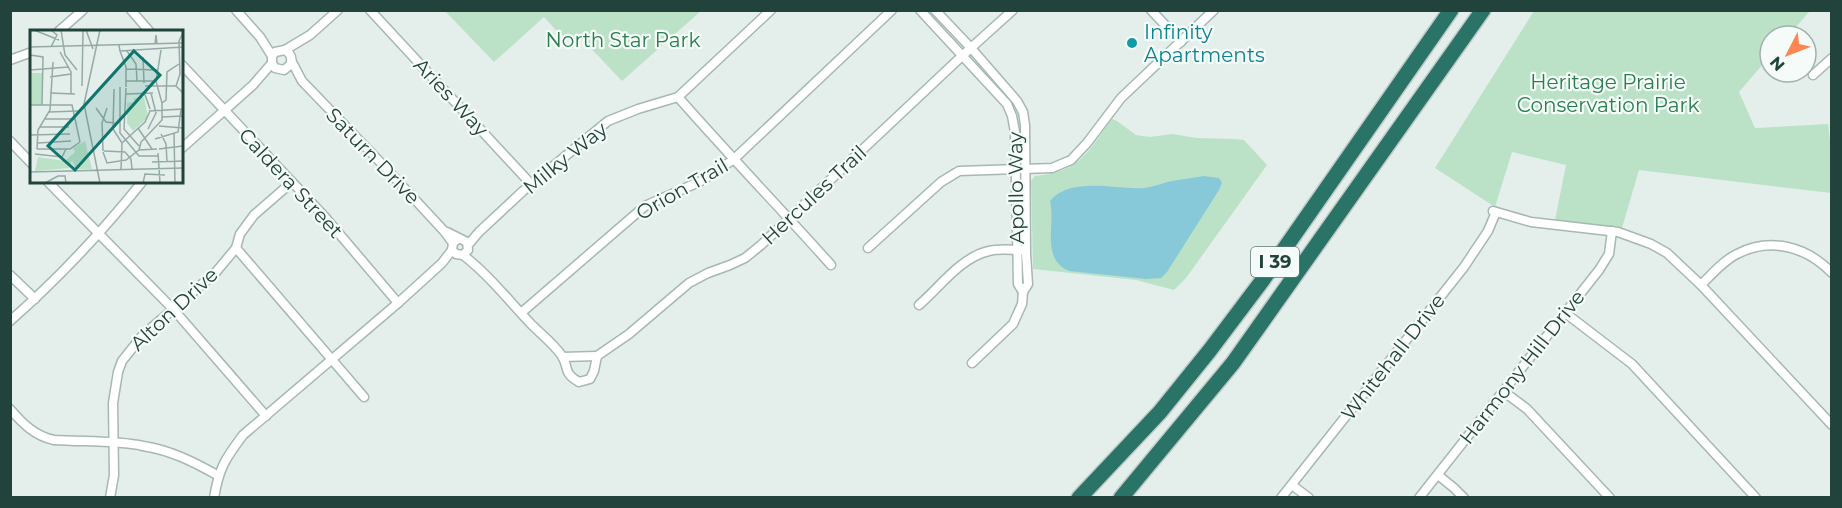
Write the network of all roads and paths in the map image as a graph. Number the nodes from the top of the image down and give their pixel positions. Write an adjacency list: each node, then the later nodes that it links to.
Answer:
1 (83, 10): 15 (street)
2 (131, 10): 16 (street)
3 (236, 10): 18 (street)
4 (338, 10): 17 (street)
5 (370, 10): 44 (street, Aries Way)
6 (771, 10): 33 (street, Milky Way)
7 (892, 10): 37 (street, Orion Trail)
8 (920, 10): 23 (street, Apollo Way)
9 (935, 10): 20 (street, Apollo Way)
10 (1013, 10): 20 (street, Hercules Trail)
11 (1151, 10): 19 (street)
12 (1214, 10): 19 (street)
13 (1451, 10): 78 (highway, I 39)
14 (1483, 10): 79 (highway, I 39)
15 (60, 30)
16 (148, 30)
17 (310, 35): 21 (street); 27 (street)
18 (260, 37): 21 (street); 25 (street)
19 (1180, 42): 40 (street)
20 (971, 48): 23 (street, Hercules Trail); 40 (street, Apollo Way)
21 (283, 50): 25 (street); 27 (street)
22 (30, 53): 26 (street)
23 (963, 56): 39 (street, Apollo Way); 45 (street, Hercules Trail)
24 (1832, 58): 30 (street)
25 (272, 59): 29 (street); 32 (street)
26 (10, 60)
27 (292, 60): 29 (street); 31 (street, Saturn Drive)
28 (183, 66): 34 (street, Caldera Street)
29 (281, 70): 31 (street, Saturn Drive); 32 (street)
30 (1818, 71)
31 (302, 81): 48 (street, Saturn Drive)
32 (253, 85): 34 (street)
33 (678, 97): 37 (street); 44 (street, Milky Way)
34 (225, 111): 36 (street); 41 (street, Caldera Street)
35 (10, 141): 38 (street)
36 (183, 147)
37 (733, 160): 45 (street); 61 (street, Orion Trail)
38 (30, 161)
39 (1015, 169): 40 (street); 50 (street); 51 (street, Apollo Way)
40 (1026, 169): 51 (street, Apollo Way)
41 (292, 182): 49 (street, Alton Drive); 57 (street, Caldera Street)
42 (49, 183): 47 (street)
43 (141, 183): 47 (street)
44 (531, 184): 48 (street, Milky Way)
45 (790, 218): 52 (street); 63 (street, Hercules Trail)
46 (1612, 231): 55 (street); 60 (street, Harmony Hill Drive); 75 (street, Whitehall Drive)
47 (99, 234): 56 (street); 59 (street)
48 (460, 247): 57 (street, Milky Way); 61 (street, Saturn Drive)
49 (236, 248): 59 (street, Alton Drive); 65 (street)
50 (868, 248)
51 (1021, 250): 58 (street); 66 (street, Apollo Way)
52 (831, 266)
53 (1832, 273): 55 (street)
54 (10, 275): 56 (street)
55 (1701, 285): 71 (street)
56 (35, 299): 62 (street)
57 (398, 303): 65 (street, Milky Way)
58 (919, 305)
59 (174, 310): 70 (street); 72 (street, Alton Drive)
60 (1564, 312): 67 (street, Harmony Hill Drive); 85 (street)
61 (521, 313): 64 (street, Saturn Drive)
62 (10, 321)
63 (597, 356): 64 (street); 64 (street, Saturn Drive)
64 (563, 357)
65 (332, 360): 68 (street); 70 (street, Milky Way)
66 (972, 363)
67 (1503, 391): 74 (street, Harmony Hill Drive); 84 (street)
68 (364, 397)
69 (10, 410): 72 (street)
70 (266, 416): 73 (street, Milky Way)
71 (1832, 425)
72 (114, 443): 73 (street); 76 (street, Alton Drive)
73 (217, 475): 77 (street, Milky Way)
74 (1438, 475): 82 (street, Harmony Hill Drive); 83 (street)
75 (1292, 485): 80 (street, Whitehall Drive); 81 (street)
76 (110, 498)
77 (214, 498)
78 (1079, 498)
79 (1121, 498)
80 (1281, 498)
81 (1309, 498)
82 (1419, 498)
83 (1464, 498)
84 (1610, 498)
85 (1756, 498)

